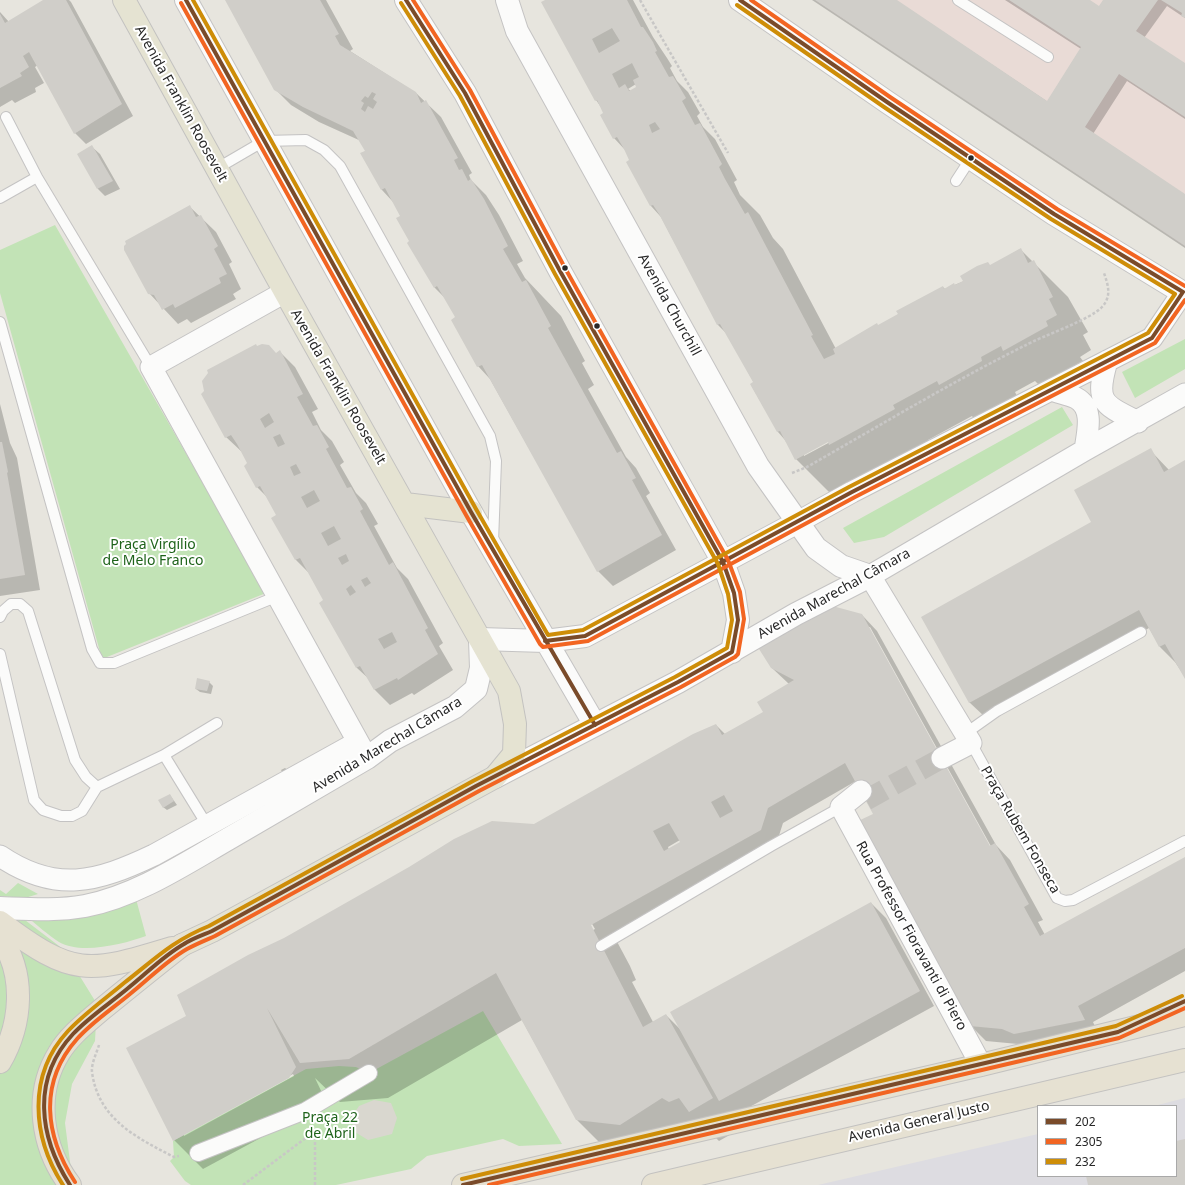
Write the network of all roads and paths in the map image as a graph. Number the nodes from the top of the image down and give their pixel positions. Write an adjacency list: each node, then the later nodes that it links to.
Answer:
1 (124, 0): 13 (main road, Avenida Franklin Roosevelt)
2 (186, 0): 10 (street)
3 (406, 0): 32 (street)
4 (507, 0): 30 (street, Avenida Churchill)
5 (640, 0): 11 (path)
6 (740, 0): 12 (street)
7 (958, 0): 8 (lane)
8 (1048, 57)
9 (6, 117): 14 (lane)
10 (264, 142): 13 (lane); 29 (street); 31 (lane)
11 (728, 153)
12 (971, 158): 15 (lane); 19 (street)
13 (216, 169): 18 (main road, Avenida Franklin Roosevelt)
14 (37, 177): 16 (lane); 22 (lane)
15 (956, 182)
16 (0, 198)
17 (1100, 268): 27 (path)
18 (285, 292): 22 (street); 28 (main road, Avenida Franklin Roosevelt)
19 (1184, 293): 21 (street)
20 (0, 322): 34 (lane)
21 (1107, 362): 23 (street); 25 (street)
22 (151, 367): 34 (street)
23 (1051, 390): 26 (street); 30 (street)
24 (1185, 394): 25 (street, Avenida Marechal Câmara)
25 (1138, 422): 26 (street, Avenida Marechal Câmara)
26 (1085, 450): 33 (street, Avenida Marechal Câmara)
27 (789, 473)
28 (405, 504): 29 (main road); 37 (main road, Avenida Franklin Roosevelt)
29 (471, 512): 31 (street)
30 (798, 522): 32 (street); 33 (street, Avenida Churchill)
31 (492, 550): 38 (street)
32 (723, 562): 38 (street); 39 (street)
33 (870, 576): 39 (street, Avenida Marechal Câmara); 43 (street)
34 (278, 596): 44 (street)
35 (0, 617): 48 (lane)
36 (1141, 632): 43 (lane)
37 (480, 639): 38 (street); 44 (street, Avenida Marechal Câmara); 47 (main road, Avenida Franklin Roosevelt)
38 (545, 642): 42 (street)
39 (732, 652): 42 (street, Avenida Marechal Câmara)
40 (0, 654): 48 (lane)
41 (217, 723): 46 (lane)
42 (595, 725): 47 (street, Avenida Marechal Câmara)
43 (968, 738): 45 (street); 52 (lane, Praça Rubem Fonseca)
44 (362, 750): 51 (street, Avenida Marechal Câmara); 54 (street, Avenida Marechal Câmara)
45 (940, 753)
46 (164, 754): 48 (lane); 51 (lane)
47 (495, 777): 57 (main road, Avenida Marechal Câmara)
48 (97, 787)
49 (864, 796): 50 (street)
50 (841, 808): 58 (lane); 64 (street, Rua Professor Fioravanti di Piero)
51 (207, 825): 53 (street, Avenida Marechal Câmara)
52 (1185, 841)
53 (0, 856)
54 (0, 908)
55 (0, 922): 57 (highway)
56 (0, 937): 63 (highway)
57 (182, 945): 68 (highway)
58 (601, 946)
59 (1185, 1001): 61 (highway)
60 (1185, 1015): 61 (highway)
61 (1118, 1032): 64 (highway)
62 (1185, 1060): 72 (highway, Avenida General Justo)
63 (0, 1062)
64 (981, 1065): 71 (highway)
65 (92, 1070): 67 (path)
66 (369, 1073): 67 (street)
67 (198, 1153)
68 (70, 1185)
69 (243, 1185): 70 (path)
70 (315, 1185)
71 (463, 1185)
72 (653, 1185)

